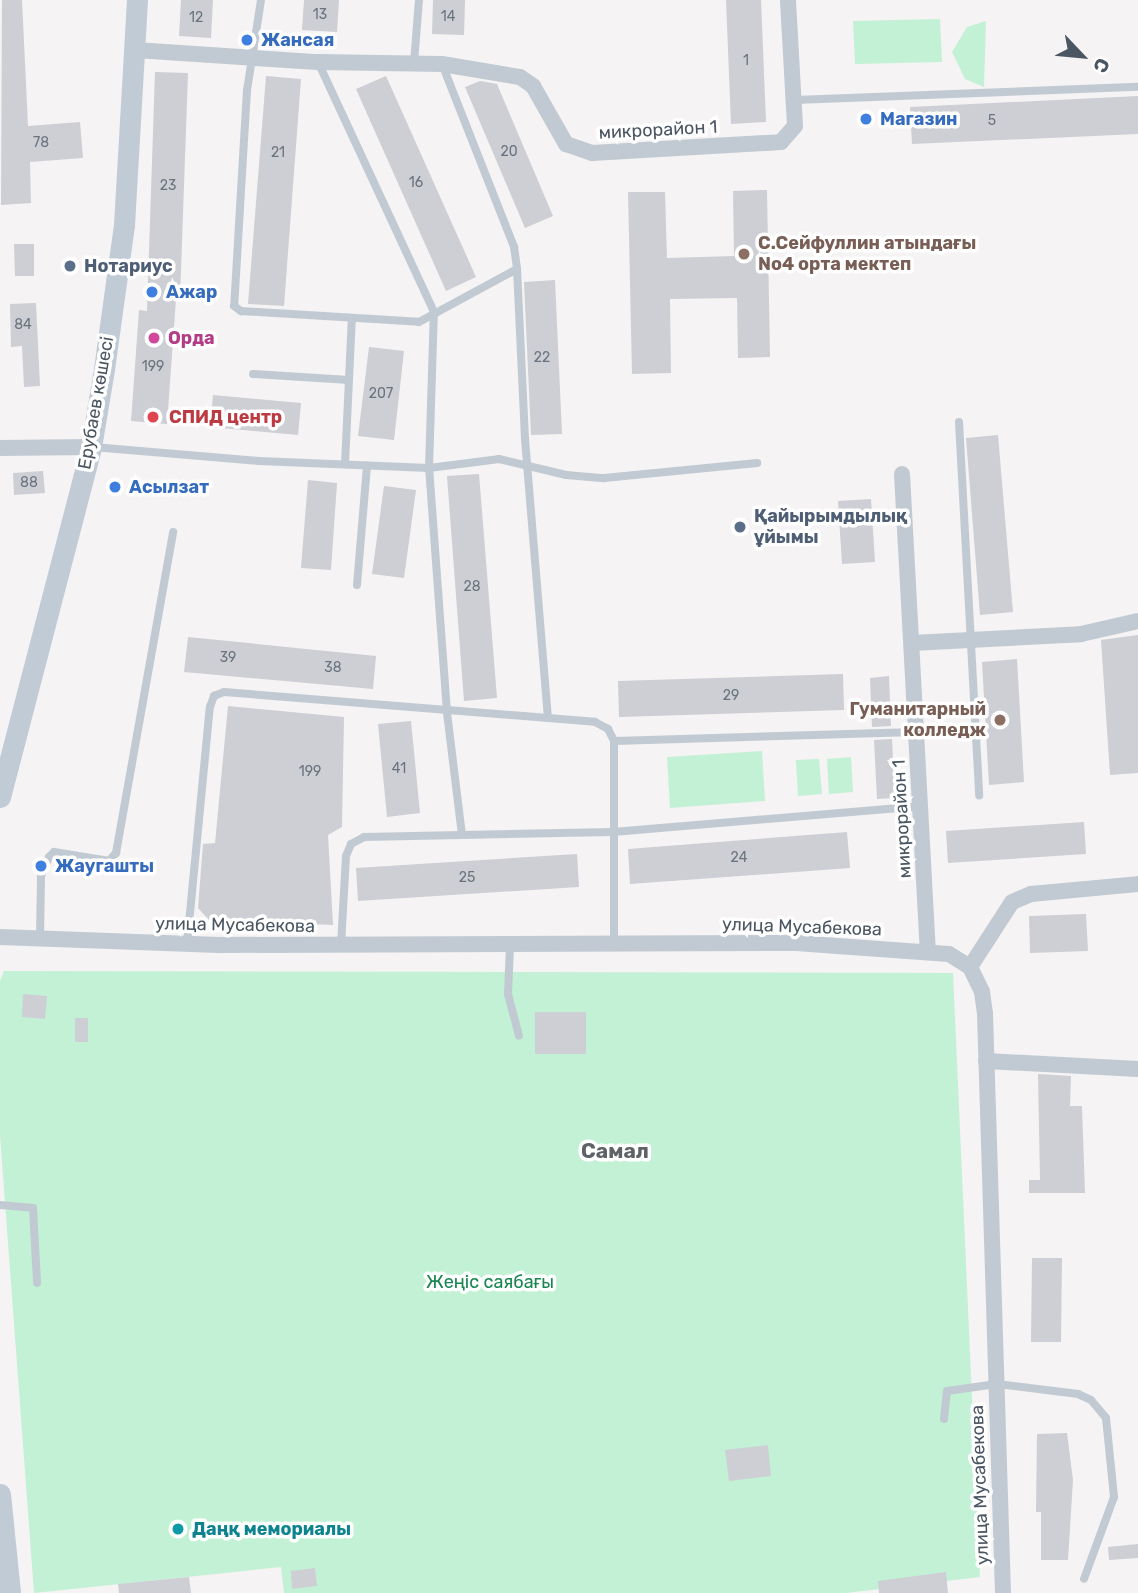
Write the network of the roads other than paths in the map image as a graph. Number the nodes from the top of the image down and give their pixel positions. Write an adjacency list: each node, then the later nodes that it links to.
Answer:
1 (137, 0): 5 (main road, Ерубаев көшесі)
2 (261, 0): 6 (lane)
3 (419, 0): 8 (lane)
4 (788, 0): 11 (street, микрорайон 1)
5 (135, 50): 6 (street, микрорайон 1); 18 (main road, Ерубаев көшесі)
6 (252, 57): 7 (street, микрорайон 1); 14 (lane)
7 (318, 62): 8 (street, микрорайон 1); 13 (lane)
8 (414, 63): 9 (street, микрорайон 1)
9 (442, 64): 11 (street, микрорайон 1); 12 (lane)
10 (1138, 88): 11 (lane)
11 (795, 100)
12 (517, 269): 13 (lane); 22 (lane)
13 (434, 312): 14 (lane); 24 (lane)
14 (352, 318): 16 (lane)
15 (253, 374): 16 (lane)
16 (349, 380): 21 (lane)
17 (959, 422): 29 (lane)
18 (91, 447): 19 (street); 21 (lane); 34 (main road, Ерубаев көшесі)
19 (0, 448)
20 (757, 463): 22 (lane)
21 (345, 464): 23 (lane)
22 (528, 464): 24 (lane); 32 (lane)
23 (367, 465): 24 (lane); 27 (lane)
24 (429, 468): 31 (lane)
25 (902, 474): 30 (street, микрорайон 1)
26 (173, 532): 43 (lane)
27 (357, 585)
28 (1138, 621): 29 (street)
29 (970, 640): 30 (street); 36 (lane)
30 (912, 643): 33 (street, микрорайон 1)
31 (447, 712): 32 (lane); 40 (lane); 44 (lane)
32 (548, 718): 35 (lane)
33 (916, 732): 35 (lane); 38 (street, микрорайон 1)
34 (7, 741): 37 (main road, Ерубаев көшесі)
35 (614, 741): 39 (lane)
36 (979, 795)
37 (0, 797)
38 (920, 806): 39 (lane); 48 (street, микрорайон 1)
39 (613, 832): 40 (lane); 46 (lane)
40 (462, 835): 45 (lane)
41 (1138, 884): 49 (street)
42 (0, 937): 43 (street, улица Мусабекова)
43 (40, 940): 44 (street, улица Мусабекова)
44 (187, 944): 45 (street, улица Мусабекова)
45 (341, 945): 47 (street, улица Мусабекова)
46 (614, 945): 47 (street, улица Мусабекова); 48 (street, улица Мусабекова)
47 (510, 946): 50 (lane)
48 (928, 952): 49 (street, улица Мусабекова)
49 (970, 967): 51 (street, улица Мусабекова)
50 (519, 1036)
51 (986, 1061): 52 (street); 55 (street, улица Мусабекова)
52 (1138, 1069)
53 (0, 1205): 54 (lane)
54 (37, 1283)
55 (996, 1384): 56 (lane); 59 (lane); 61 (street, улица Мусабекова)
56 (944, 1419)
57 (0, 1494): 58 (main road)
58 (3, 1552): 60 (main road)
59 (1084, 1579)
60 (10, 1593)
61 (1003, 1593)

